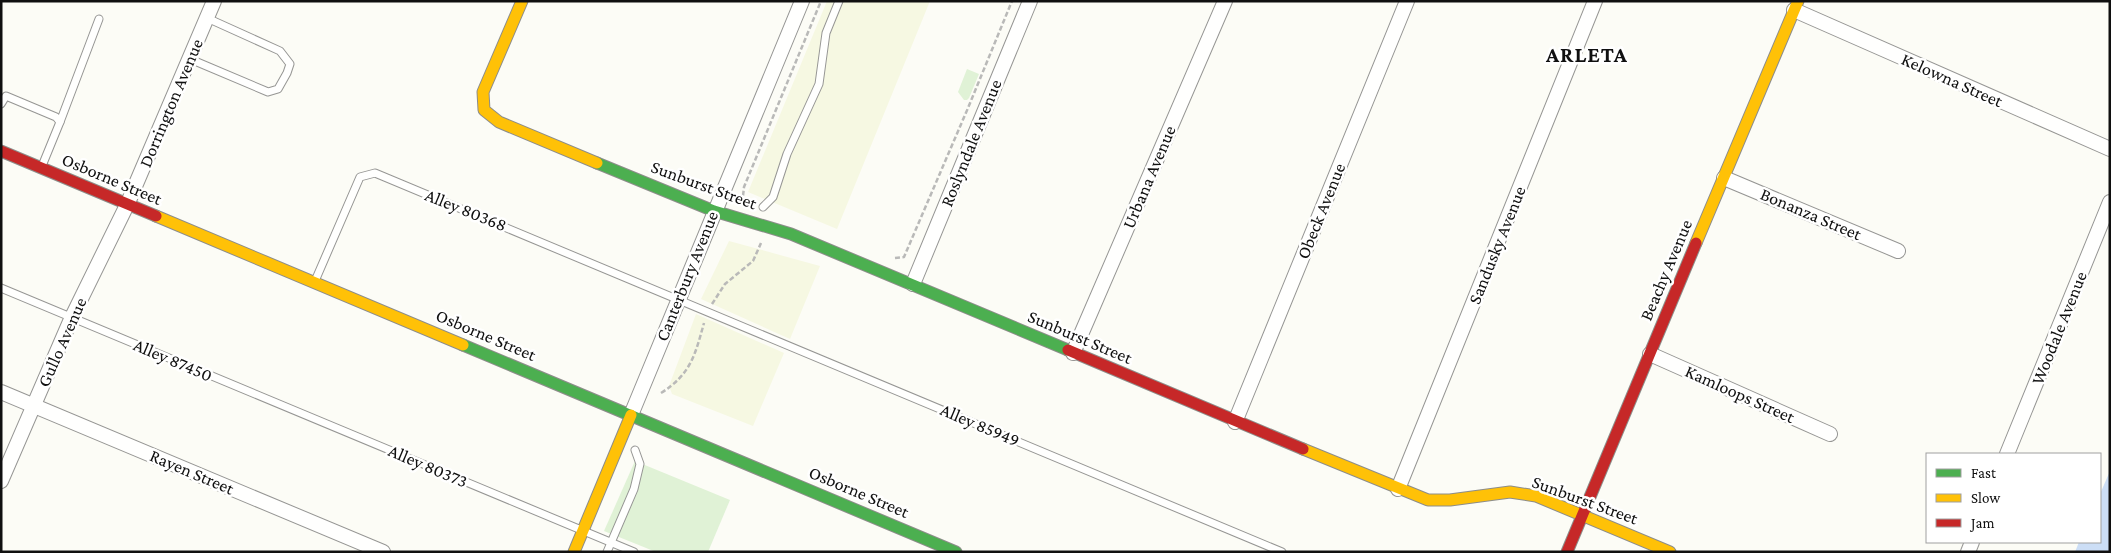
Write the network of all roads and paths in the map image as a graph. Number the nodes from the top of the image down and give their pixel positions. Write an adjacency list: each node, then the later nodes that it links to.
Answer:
1 (214, 1): 12 (street, Dorrington Avenue)
2 (522, 1): 25 (street, Sunburst Street)
3 (802, 1): 25 (street, Canterbury Avenue)
4 (821, 1): 21 (path)
5 (839, 1): 24 (lane)
6 (1012, 1): 27 (path)
7 (1030, 1): 29 (street, Roslyndale Avenue)
8 (1225, 1): 33 (street, Urbana Avenue)
9 (1407, 1): 39 (street, Obeck Avenue)
10 (1595, 1): 44 (street, Sandusky Avenue)
11 (1796, 6): 17 (street, Kelowna Street); 20 (street, Beachy Avenue)
12 (207, 18): 14 (street, Dorrington Avenue); 14 (lane)
13 (99, 20): 16 (lane)
14 (190, 59): 23 (street, Dorrington Avenue)
15 (1, 104): 16 (lane)
16 (60, 122): 19 (lane)
17 (2110, 149)
18 (1, 151): 19 (street, Osborne Street)
19 (41, 168): 23 (street, Osborne Street)
20 (1724, 178): 26 (street, Bonanza Street); 34 (street, Beachy Avenue)
21 (744, 187)
22 (2110, 202): 42 (street, Woodale Avenue)
23 (127, 204): 28 (street, Osborne Street); 32 (street, Gullo Avenue)
24 (762, 207)
25 (714, 211): 29 (street, Sunburst Street); 31 (street, Canterbury Avenue)
26 (1898, 251)
27 (904, 257)
28 (314, 283): 31 (lane, Alley 80368); 38 (street, Osborne Street)
29 (913, 284): 33 (street, Sunburst Street)
30 (1, 288): 32 (lane, Alley 87450)
31 (678, 298): 38 (street, Canterbury Avenue); 53 (lane, Alley 85949)
32 (72, 318): 36 (lane, Alley 87450); 37 (street, Gullo Avenue)
33 (1073, 353): 39 (street, Sunburst Street)
34 (1650, 354): 40 (street, Kamloops Street); 45 (street, Beachy Avenue)
35 (1, 392): 37 (street, Rayen Street)
36 (274, 402): 46 (lane, Alley 80373)
37 (34, 406): 43 (street, Gullo Avenue); 48 (street, Rayen Street)
38 (631, 415): 46 (street, Canterbury Avenue); 52 (street, Osborne Street)
39 (1235, 422): 44 (street, Sunburst Street)
40 (1830, 434)
41 (635, 450): 47 (lane)
42 (2007, 453)
43 (1, 481)
44 (1398, 489): 45 (street, Sunburst Street)
45 (1583, 514): 54 (street, Beachy Avenue); 55 (street, Sunburst Street)
46 (582, 531): 47 (lane, Alley 80373); 49 (street, Canterbury Avenue)
47 (611, 542): 50 (lane); 51 (lane, Alley 80373)
48 (376, 550)
49 (574, 552)
50 (607, 552)
51 (634, 552)
52 (956, 552)
53 (1282, 552)
54 (1567, 552)
55 (1670, 552)

